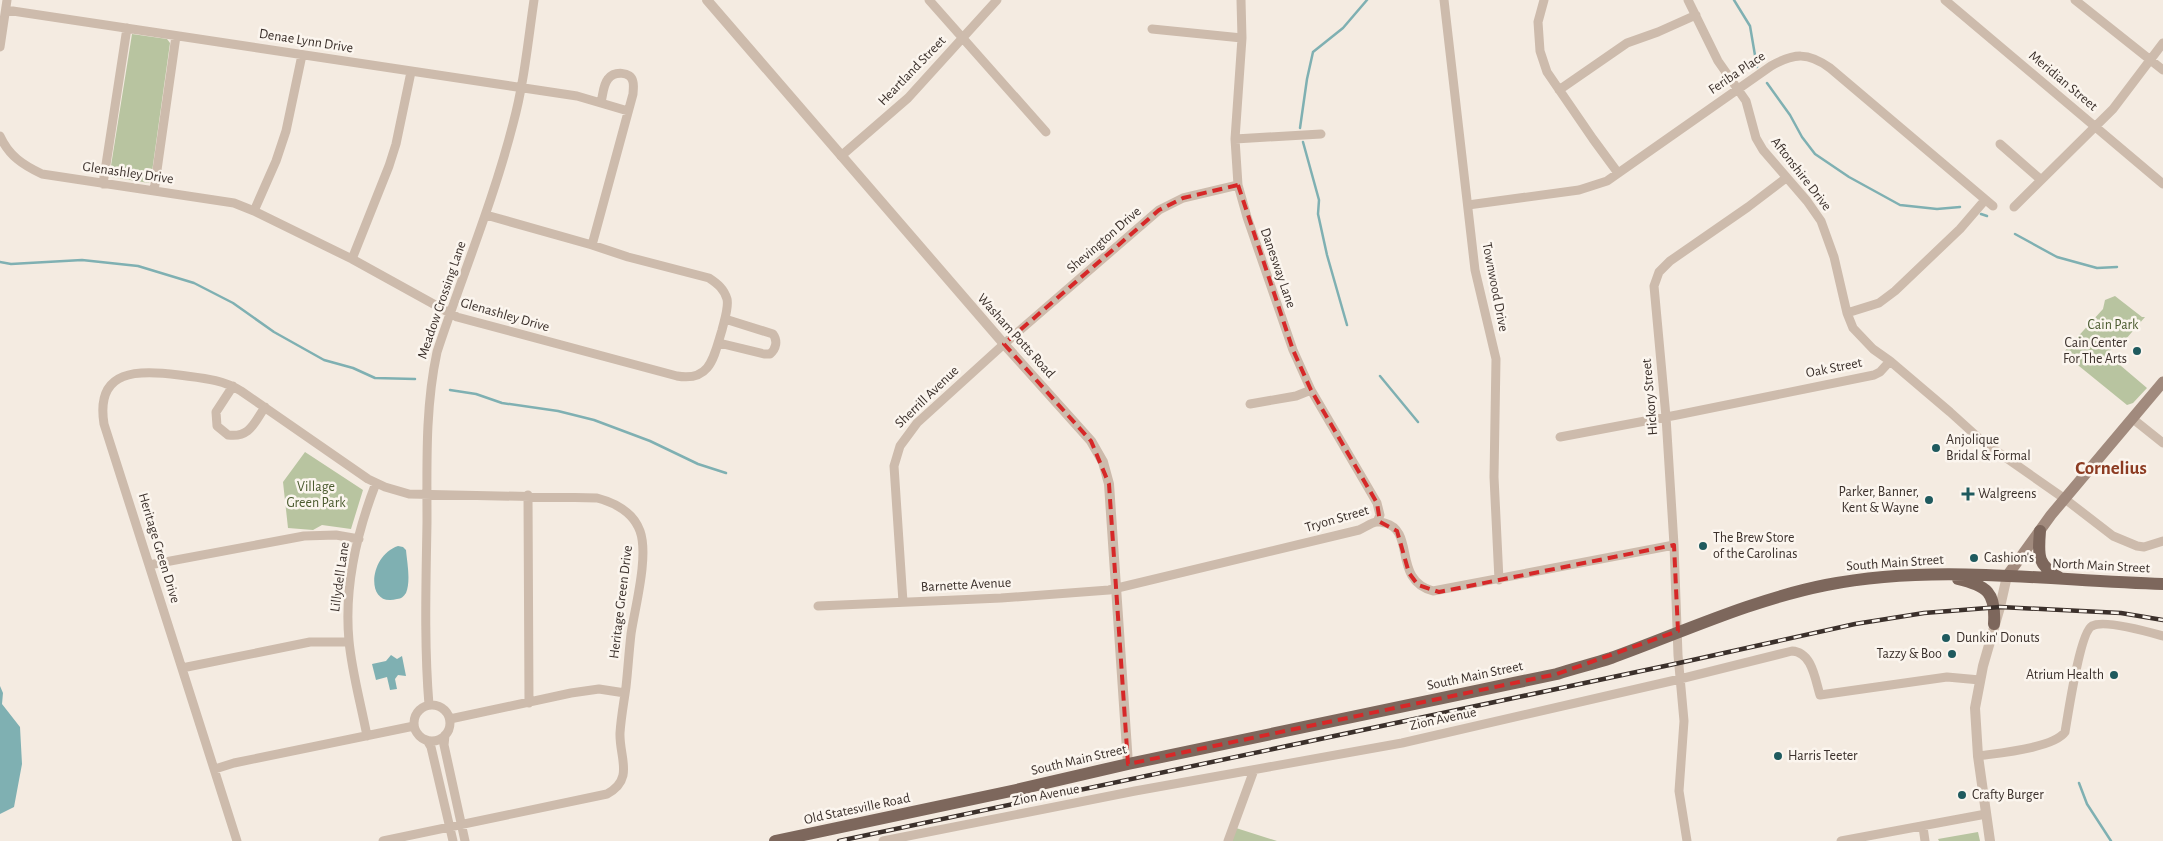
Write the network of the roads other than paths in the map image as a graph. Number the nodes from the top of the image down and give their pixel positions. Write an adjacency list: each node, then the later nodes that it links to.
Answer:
1 (534, 0): 24 (street, Meadow Crossing Lane)
2 (706, 0): 35 (street, Washam Potts Road)
3 (929, 0): 16 (street)
4 (997, 0): 16 (street, Heartland Street)
5 (1241, 0): 17 (street, Danesway Lane)
6 (1444, 0): 44 (street, Townwood Drive)
7 (1544, 0): 26 (street)
8 (1688, 0): 12 (street, Aftonshire Drive)
9 (1945, 0): 29 (street, Meridian Street)
10 (2075, 0): 21 (street)
11 (6, 5): 13 (street, Denae Lynn Drive); 19 (street)
12 (1696, 15): 25 (street, Aftonshire Drive); 26 (street)
13 (127, 28): 15 (street, Denae Lynn Drive); 39 (street)
14 (1152, 29): 17 (street)
15 (176, 36): 20 (street, Denae Lynn Drive); 42 (street)
16 (963, 38): 30 (street); 35 (street, Heartland Street)
17 (1242, 38): 32 (street, Danesway Lane)
18 (2163, 43): 21 (street)
19 (0, 47)
20 (302, 55): 23 (street, Denae Lynn Drive); 47 (street)
21 (2151, 60): 22 (street); 29 (street)
22 (2163, 70)
23 (411, 72): 24 (street, Denae Lynn Drive); 50 (street)
24 (521, 88): 27 (street, Denae Lynn Drive); 48 (street, Meadow Crossing Lane)
25 (1738, 88): 36 (street, Feriba Place); 37 (street, Aftonshire Drive); 43 (street, Feriba Place)
26 (1559, 90): 36 (street)
27 (602, 102): 28 (street, Denae Lynn Drive); 28 (street)
28 (628, 111): 49 (street)
29 (2096, 127): 38 (street); 40 (street, Meridian Street)
30 (1046, 132)
31 (1321, 134): 32 (street)
32 (1235, 139): 41 (street, Danesway Lane)
33 (1, 142): 39 (street, Glenashley Drive)
34 (2000, 144): 38 (street)
35 (841, 156): 55 (street, Washam Potts Road)
36 (1618, 173): 44 (street, Feriba Place)
37 (1786, 178): 52 (street, Aftonshire Drive); 62 (street, Hickory Street)
38 (2040, 179): 46 (street)
39 (103, 184): 42 (street, Glenashley Drive)
40 (2163, 184)
41 (1238, 185): 55 (street, Shevington Drive); 59 (street, Danesway Lane)
42 (154, 191): 47 (street, Glenashley Drive)
43 (1985, 200): 45 (street, Feriba Place); 52 (street)
44 (1468, 204): 78 (street, Townwood Drive)
45 (1993, 206)
46 (2014, 207)
47 (254, 211): 50 (street, Glenashley Drive)
48 (486, 215): 49 (street, Glenashley Drive); 51 (street, Meadow Crossing Lane)
49 (592, 245): 53 (street, Glenashley Drive)
50 (352, 259): 51 (street, Glenashley Drive)
51 (450, 313): 54 (street, Glenashley Drive); 67 (street, Meadow Crossing Lane)
52 (1847, 313): 56 (street, Aftonshire Drive)
53 (725, 319): 54 (street, Glenashley Drive); 54 (street)
54 (719, 343)
55 (1004, 344): 81 (street, Washam Potts Road); 82 (street, Sherrill Avenue)
56 (1890, 361): 62 (street, Oak Street); 69 (street)
57 (2163, 382): 63 (main road)
58 (233, 386): 61 (street, Heritage Green Drive); 61 (street); 75 (street, Heritage Green Drive)
59 (1311, 390): 60 (street); 70 (street, Danesway Lane)
60 (1250, 404)
61 (265, 407): 66 (street, Heritage Green Drive)
62 (1666, 418): 64 (street, Oak Street); 74 (street, Hickory Street)
63 (2133, 419): 65 (street); 69 (main road)
64 (1560, 436)
65 (2163, 443)
66 (376, 483): 67 (street, Heritage Green Drive); 72 (street, Lillydell Lane)
67 (427, 494): 68 (street, Heritage Green Drive); 93 (street, Meadow Crossing Lane)
68 (528, 495): 91 (street, Heritage Green Drive); 92 (street)
69 (2065, 499): 71 (main road); 73 (street)
70 (1377, 522): 78 (street, Tryon Street); 81 (street, Tryon Street)
71 (2040, 531): 77 (main road); 79 (main road)
72 (359, 538): 75 (street); 87 (street, Lillydell Lane)
73 (2163, 541)
74 (1674, 545): 78 (street, Tryon Street); 85 (street, Hickory Street)
75 (149, 565): 88 (street, Heritage Green Drive)
76 (1941, 574): 77 (main road, South Main Street); 84 (main road); 85 (main road, South Main Street)
77 (2007, 576): 79 (main road, North Main Street); 84 (street)
78 (1499, 580)
79 (2062, 580): 80 (main road, North Main Street)
80 (2163, 584)
81 (1116, 588): 82 (street, Barnette Avenue); 100 (street, Washam Potts Road)
82 (903, 602): 83 (street, Barnette Avenue)
83 (818, 606)
84 (1994, 624): 90 (street)
85 (1678, 631): 89 (street, Hickory Street); 100 (main road, South Main Street)
86 (2163, 636): 99 (street)
87 (349, 642): 88 (street); 96 (street, Lillydell Lane)
88 (182, 668): 101 (street, Heritage Green Drive)
89 (1680, 679): 90 (street, Zion Avenue); 102 (street, Zion Avenue); 115 (street, Hickory Street)
90 (1980, 680): 99 (street)
91 (625, 693): 92 (street); 105 (street, Heritage Green Drive)
92 (529, 703): 94 (street)
93 (429, 705): 94 (street); 95 (street)
94 (450, 719): 97 (street)
95 (414, 726): 96 (street); 98 (street)
96 (367, 736): 101 (street)
97 (445, 736): 98 (street); 105 (street)
98 (427, 740): 107 (street)
99 (1978, 756): 104 (street)
100 (1128, 764): 103 (main road, South Main Street)
101 (215, 769): 108 (street, Heritage Green Drive)
102 (1254, 770): 113 (street, Zion Avenue); 114 (street)
103 (945, 806): 112 (main road, Old Statesville Road)
104 (1986, 814): 106 (street); 118 (street)
105 (461, 826): 107 (street, Heritage Green Drive); 111 (street)
106 (1922, 827): 116 (street); 117 (street)
107 (450, 828): 109 (street, Heritage Green Drive); 110 (street)
108 (237, 841)
109 (383, 841)
110 (452, 841)
111 (465, 841)
112 (775, 841)
113 (884, 841)
114 (1228, 841)
115 (1688, 841)
116 (1841, 841)
117 (1925, 841)
118 (1990, 841)

